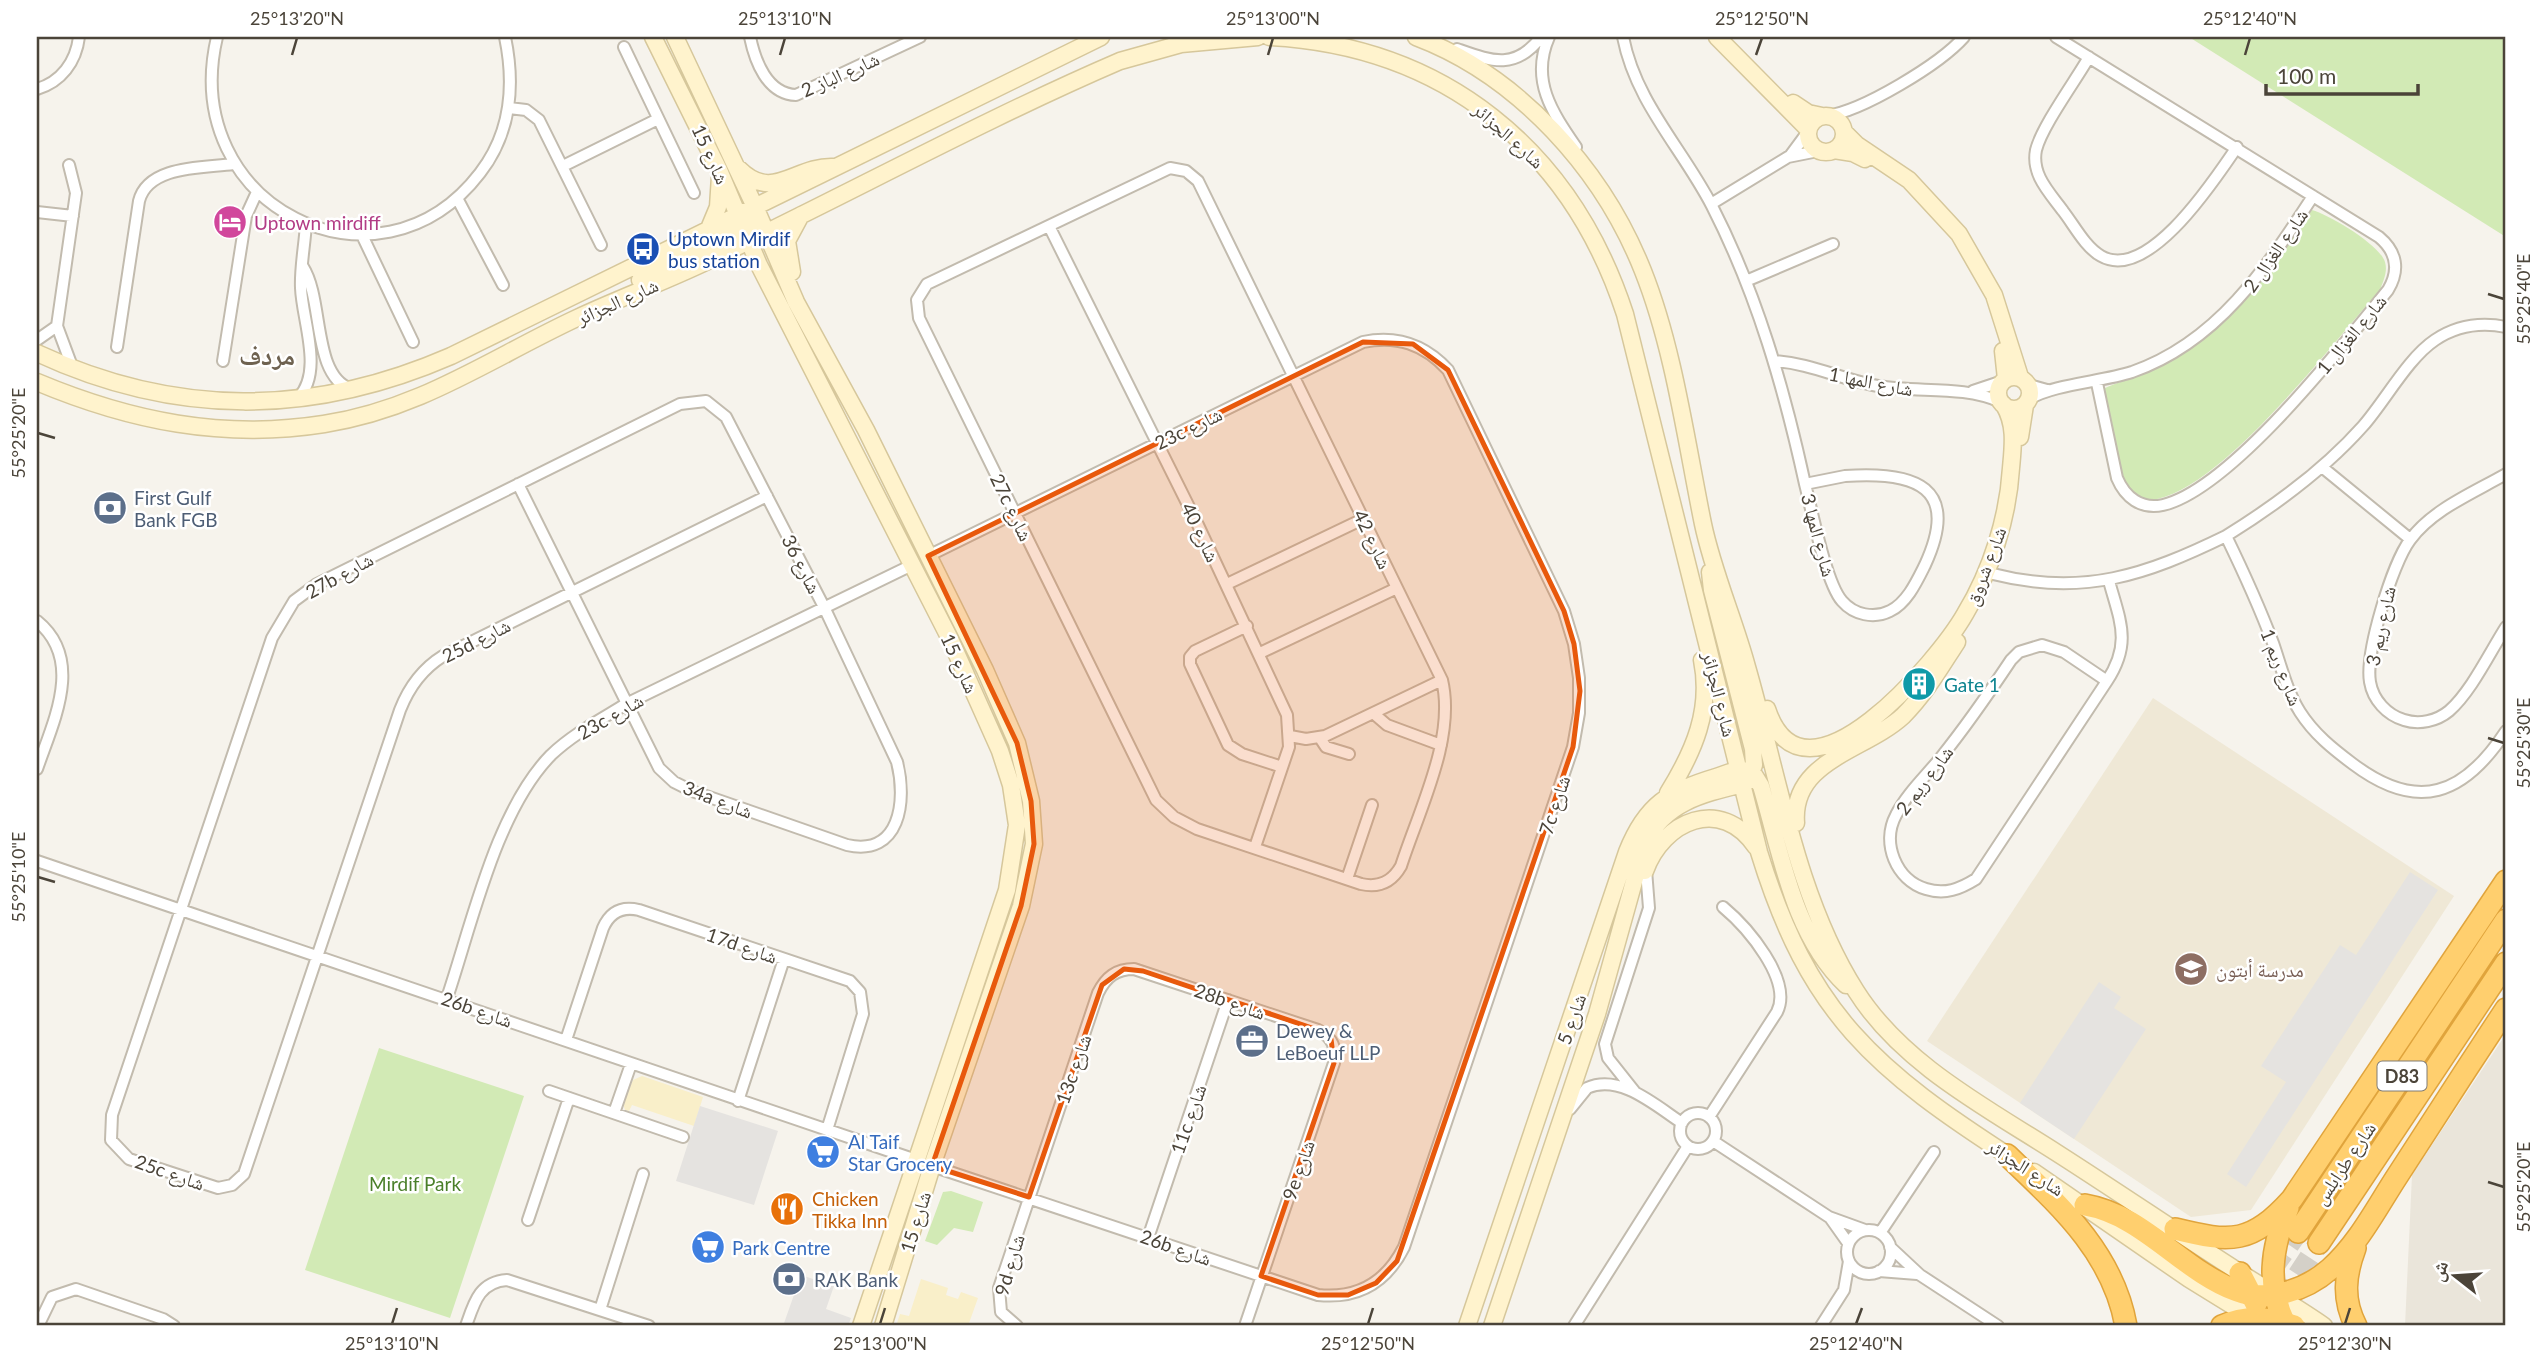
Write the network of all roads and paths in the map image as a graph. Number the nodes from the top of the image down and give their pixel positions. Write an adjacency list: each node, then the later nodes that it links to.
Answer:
1 (79, 37): 22 (street)
2 (217, 37): 32 (street)
3 (505, 37): 24 (street)
4 (653, 37): 38 (main road, شارع 15)
5 (676, 37): 35 (main road, شارع 15)
6 (750, 37): 7 (street, شارع الباز 2)
7 (920, 37)
8 (1101, 37): 36 (main road, شارع الجزائر)
9 (1258, 37): 47 (main road, شارع الجزائر)
10 (1269, 37): 101 (main road, شارع الجزائر)
11 (1416, 37): 19 (main road, شارع الجزائر)
12 (1541, 37): 19 (street)
13 (1549, 37): 37 (street)
14 (1623, 37): 44 (street, شارع المها 3)
15 (1717, 37): 28 (main road)
16 (1727, 37): 25 (main road)
17 (1964, 37): 23 (street)
18 (2056, 37): 21 (street, شارع الغزال 1)
19 (1434, 43): 37 (main road, شارع الجزائر)
20 (624, 47): 26 (street)
21 (2089, 58): 29 (street, شارع الغزال 1); 29 (street)
22 (37, 89)
23 (1853, 107): 25 (street); 27 (street)
24 (509, 108): 34 (street); 43 (street)
25 (1824, 116): 27 (main road); 28 (main road)
26 (659, 119): 34 (street); 41 (street)
27 (1843, 129): 30 (main road); 77 (main road, شارع شروق)
28 (1808, 131): 30 (main road); 31 (street)
29 (2237, 147): 42 (street, شارع الغزال 1)
30 (1826, 151): 31 (street); 77 (main road, شارع شروق)
31 (1788, 158): 44 (street)
32 (233, 164): 40 (street); 68 (street)
33 (69, 165): 48 (street)
34 (563, 166): 56 (street)
35 (736, 166): 36 (main road); 45 (main road, شارع 15)
36 (839, 167): 45 (main road, شارع الجزائر)
37 (1586, 169): 94 (main road, شارع الجزائر)
38 (719, 170): 51 (main road, شارع 15); 52 (main road)
39 (1198, 181): 50 (street, 27c شارع); 74 (street, شارع 42)
40 (257, 192): 49 (street); 70 (street)
41 (694, 193)
42 (2313, 196): 76 (street, شارع الغزال 2); 76 (street, شارع الغزال 1)
43 (457, 198): 54 (street); 61 (street)
44 (1711, 204): 60 (street, شارع المها 3)
45 (756, 209): 51 (main road, شارع الجزائر); 53 (main road, شارع 15)
46 (37, 212): 48 (street)
47 (801, 215): 53 (main road, شارع الجزائر); 62 (main road)
48 (73, 216): 64 (street)
49 (306, 223): 54 (street); 59 (street)
50 (1049, 226): 83 (street, شارع 40); 89 (street, 27c شارع)
51 (744, 228): 52 (main road, شارع الجزائر); 53 (main road, شارع الجزائر); 57 (main road, شارع الجزائر); 58 (main road, شارع 15); 63 (main road)
52 (708, 231): 78 (main road, شارع الجزائر)
53 (766, 231): 62 (main road, شارع 15)
54 (361, 233): 67 (street)
55 (1833, 244): 60 (street)
56 (601, 245)
57 (717, 257): 58 (main road); 63 (main road, شارع الجزائر)
58 (759, 265): 95 (main road, شارع 15)
59 (303, 267): 78 (street); 80 (street)
60 (1746, 281): 71 (street, شارع المها 3)
61 (503, 285)
62 (796, 302): 93 (main road, شارع 15)
63 (575, 318): 75 (main road, شارع الجزائر)
64 (57, 326): 66 (street); 72 (street)
65 (2506, 327): 84 (street)
66 (37, 340)
67 (413, 342)
68 (117, 347)
69 (37, 353): 72 (main road, شارع الجزائر)
70 (223, 361)
71 (1774, 361): 79 (street, شارع المها 1); 87 (street, شارع المها 3)
72 (73, 369): 80 (main road, شارع الجزائر)
73 (1448, 370): 74 (street, 23c شارع); 181 (street, 7c شارع)
74 (1294, 375): 83 (street, 23c شارع); 90 (street, شارع 42)
75 (37, 382)
76 (2097, 383): 77 (street, شارع الغزال 2)
77 (2019, 388): 79 (street, شارع المها 1); 82 (main road); 82 (main road, شارع شروق); 96 (main road, شارع شروق)
78 (354, 390): 80 (main road, شارع الجزائر)
79 (1970, 391): 82 (street, شارع المها 1)
80 (295, 401)
81 (680, 404): 86 (street, 27b شارع); 88 (street, شارع 36)
82 (2002, 404): 110 (main road, شارع شروق)
83 (1157, 443): 89 (street, 23c شارع); 98 (street, شارع 40)
84 (2322, 467): 91 (street); 92 (street)
85 (2506, 474): 92 (street, شارع ريم 3)
86 (518, 484): 100 (street, 34a شارع); 135 (street, 27b شارع)
87 (1805, 484): 87 (street, شارع المها 3)
88 (767, 496): 100 (street, 25d شارع); 102 (street, شارع 36)
89 (1015, 513): 93 (street, 23c شارع); 126 (street, 27c شارع)
90 (1363, 519): 98 (street); 99 (street, شارع 42)
91 (2226, 536): 97 (street); 115 (street, شارع ريم 1)
92 (2410, 539): 105 (street, شارع ريم 3)
93 (928, 556): 109 (main road, شارع 15)
94 (1712, 558): 108 (main road, شارع الجزائر); 123 (main road)
95 (912, 565): 102 (street, 23c شارع); 106 (main road, شارع 15)
96 (1993, 574): 97 (street); 110 (main road, شارع شروق)
97 (2109, 581): 112 (street, شارع ريم 2)
98 (1227, 584): 104 (street, شارع 40)
99 (1397, 588): 107 (street); 111 (street, شارع 42)
100 (570, 592): 113 (street, 34a شارع); 137 (street, 25d شارع)
101 (1695, 595): 123 (main road, شارع الجزائر); 124 (main road)
102 (824, 607): 113 (street, 23c شارع); 120 (street, شارع 36)
103 (37, 621): 122 (street)
104 (1247, 625): 107 (street, شارع 40); 121 (street)
105 (2506, 627)
106 (950, 639): 109 (main road); 141 (main road, شارع 15)
107 (1260, 653): 116 (street, شارع 40)
108 (1746, 662): 110 (main road, شارع شروق); 128 (main road, شارع الجزائر)
109 (985, 670): 147 (main road, شارع 15)
110 (1930, 673): 128 (main road, شارع شروق)
111 (1441, 680): 114 (street); 118 (street, شارع 42)
112 (2106, 681): 112 (street, شارع ريم 2)
113 (626, 704): 120 (street, 34a شارع); 143 (street, 23c شارع)
114 (1373, 713): 117 (street); 118 (street)
115 (2506, 731)
116 (1290, 736): 117 (street); 121 (street, شارع 40)
117 (1320, 738): 119 (street)
118 (1441, 744): 133 (street, شارع 42)
119 (1349, 754)
120 (897, 762)
121 (1283, 767): 126 (street, شارع 40)
122 (37, 769)
123 (1745, 775): 124 (main road, شارع 5); 127 (main road, شارع الجزائر); 142 (main road); 146 (main road, شارع 5)
124 (1667, 795): 203 (main road, شارع 5)
125 (1372, 805): 131 (street)
126 (1255, 847): 131 (street, 27c شارع)
127 (1759, 852): 130 (main road); 164 (main road, شارع الجزائر)
128 (1798, 853): 142 (main road, شارع الجزائر)
129 (37, 860): 135 (street, 26b شارع)
130 (1646, 870): 146 (main road); 152 (street)
131 (1347, 879): 133 (street, 27c شارع)
132 (2506, 881): 169 (highway)
133 (1361, 884)
134 (1723, 907): 156 (street)
135 (181, 909): 137 (street, 26b شارع); 137 (street, 25c شارع)
136 (2506, 920): 175 (highway, شارع طرابلس / D83)
137 (317, 955): 143 (street, 26b شارع)
138 (784, 959): 148 (street, 17d شارع); 154 (street); 159 (street, 17d شارع)
139 (2506, 963): 180 (highway, شارع طرابلس / D83)
140 (1143, 971): 144 (street, 28b شارع); 168 (street, 13c شارع)
141 (977, 979): 147 (main road); 165 (main road, شارع 15)
142 (1858, 995): 173 (main road, شارع الجزائر)
143 (447, 998): 148 (street, 26b شارع)
144 (1228, 1000): 149 (street, 28b شارع); 178 (street, 11c شارع)
145 (2506, 1009): 177 (highway)
146 (1597, 1014): 158 (main road, شارع 5)
147 (978, 1036): 166 (main road, شارع 15)
148 (566, 1040): 150 (street, 26b شارع)
149 (1334, 1062): 187 (street, 9e شارع)
150 (631, 1064): 154 (street, 26b شارع); 155 (street)
151 (549, 1091): 153 (street)
152 (1635, 1092): 157 (street); 158 (street)
153 (569, 1098): 155 (street); 172 (street)
154 (738, 1101): 159 (street, 26b شارع)
155 (614, 1113): 160 (street)
156 (1709, 1117): 157 (street); 161 (street)
157 (1682, 1123): 162 (street)
158 (1559, 1127): 204 (main road, شارع 5)
159 (827, 1130): 165 (street, 26b شارع)
160 (683, 1137)
161 (1713, 1141): 162 (street); 171 (street)
162 (1688, 1146): 205 (street)
163 (1934, 1152): 176 (street)
164 (2007, 1155): 170 (main road, شارع الجزائر); 208 (highway)
165 (916, 1160): 191 (main road, شارع 15)
166 (932, 1166): 168 (street, 26b شارع); 200 (main road, شارع 15)
167 (643, 1174): 192 (street)
168 (1029, 1197): 178 (street, 26b شارع); 201 (street, 9d شارع)
169 (2292, 1199): 173 (highway); 189 (highway)
170 (2085, 1205): 190 (highway); 193 (main road, شارع الجزائر)
171 (1829, 1217): 174 (street); 179 (street)
172 (528, 1220)
173 (2175, 1229): 185 (main road, شارع الجزائر)
174 (1865, 1230): 176 (street); 179 (street)
175 (2298, 1232)
176 (1880, 1233): 182 (street)
177 (2361, 1234): 189 (highway); 211 (highway)
178 (1148, 1238): 187 (street, 26b شارع)
179 (1849, 1243): 183 (street)
180 (2319, 1243)
181 (1404, 1247): 187 (street, 26b شارع)
182 (1890, 1247): 184 (street); 186 (street)
183 (1849, 1261): 184 (street); 188 (street)
184 (1875, 1272): 186 (street); 188 (street)
185 (2240, 1273): 189 (main road, شارع الجزائر); 190 (highway)
186 (1920, 1275): 207 (street)
187 (1261, 1276): 202 (street)
188 (1844, 1290): 206 (street)
189 (2275, 1294): 190 (highway); 193 (highway); 210 (main road, شارع الجزائر)
190 (2254, 1296): 193 (highway)
191 (871, 1300): 198 (main road, شارع 15); 199 (main road)
192 (600, 1310): 196 (street); 197 (street)
193 (2271, 1324): 209 (highway)
194 (38, 1326): 195 (street)
195 (174, 1326)
196 (466, 1326)
197 (649, 1326)
198 (861, 1326)
199 (870, 1326)
200 (883, 1326)
201 (1017, 1326)
202 (1245, 1326)
203 (1467, 1326)
204 (1492, 1326)
205 (1574, 1326)
206 (1821, 1326)
207 (1997, 1326)
208 (2126, 1326)
209 (2222, 1326)
210 (2324, 1326)
211 (2356, 1326)

